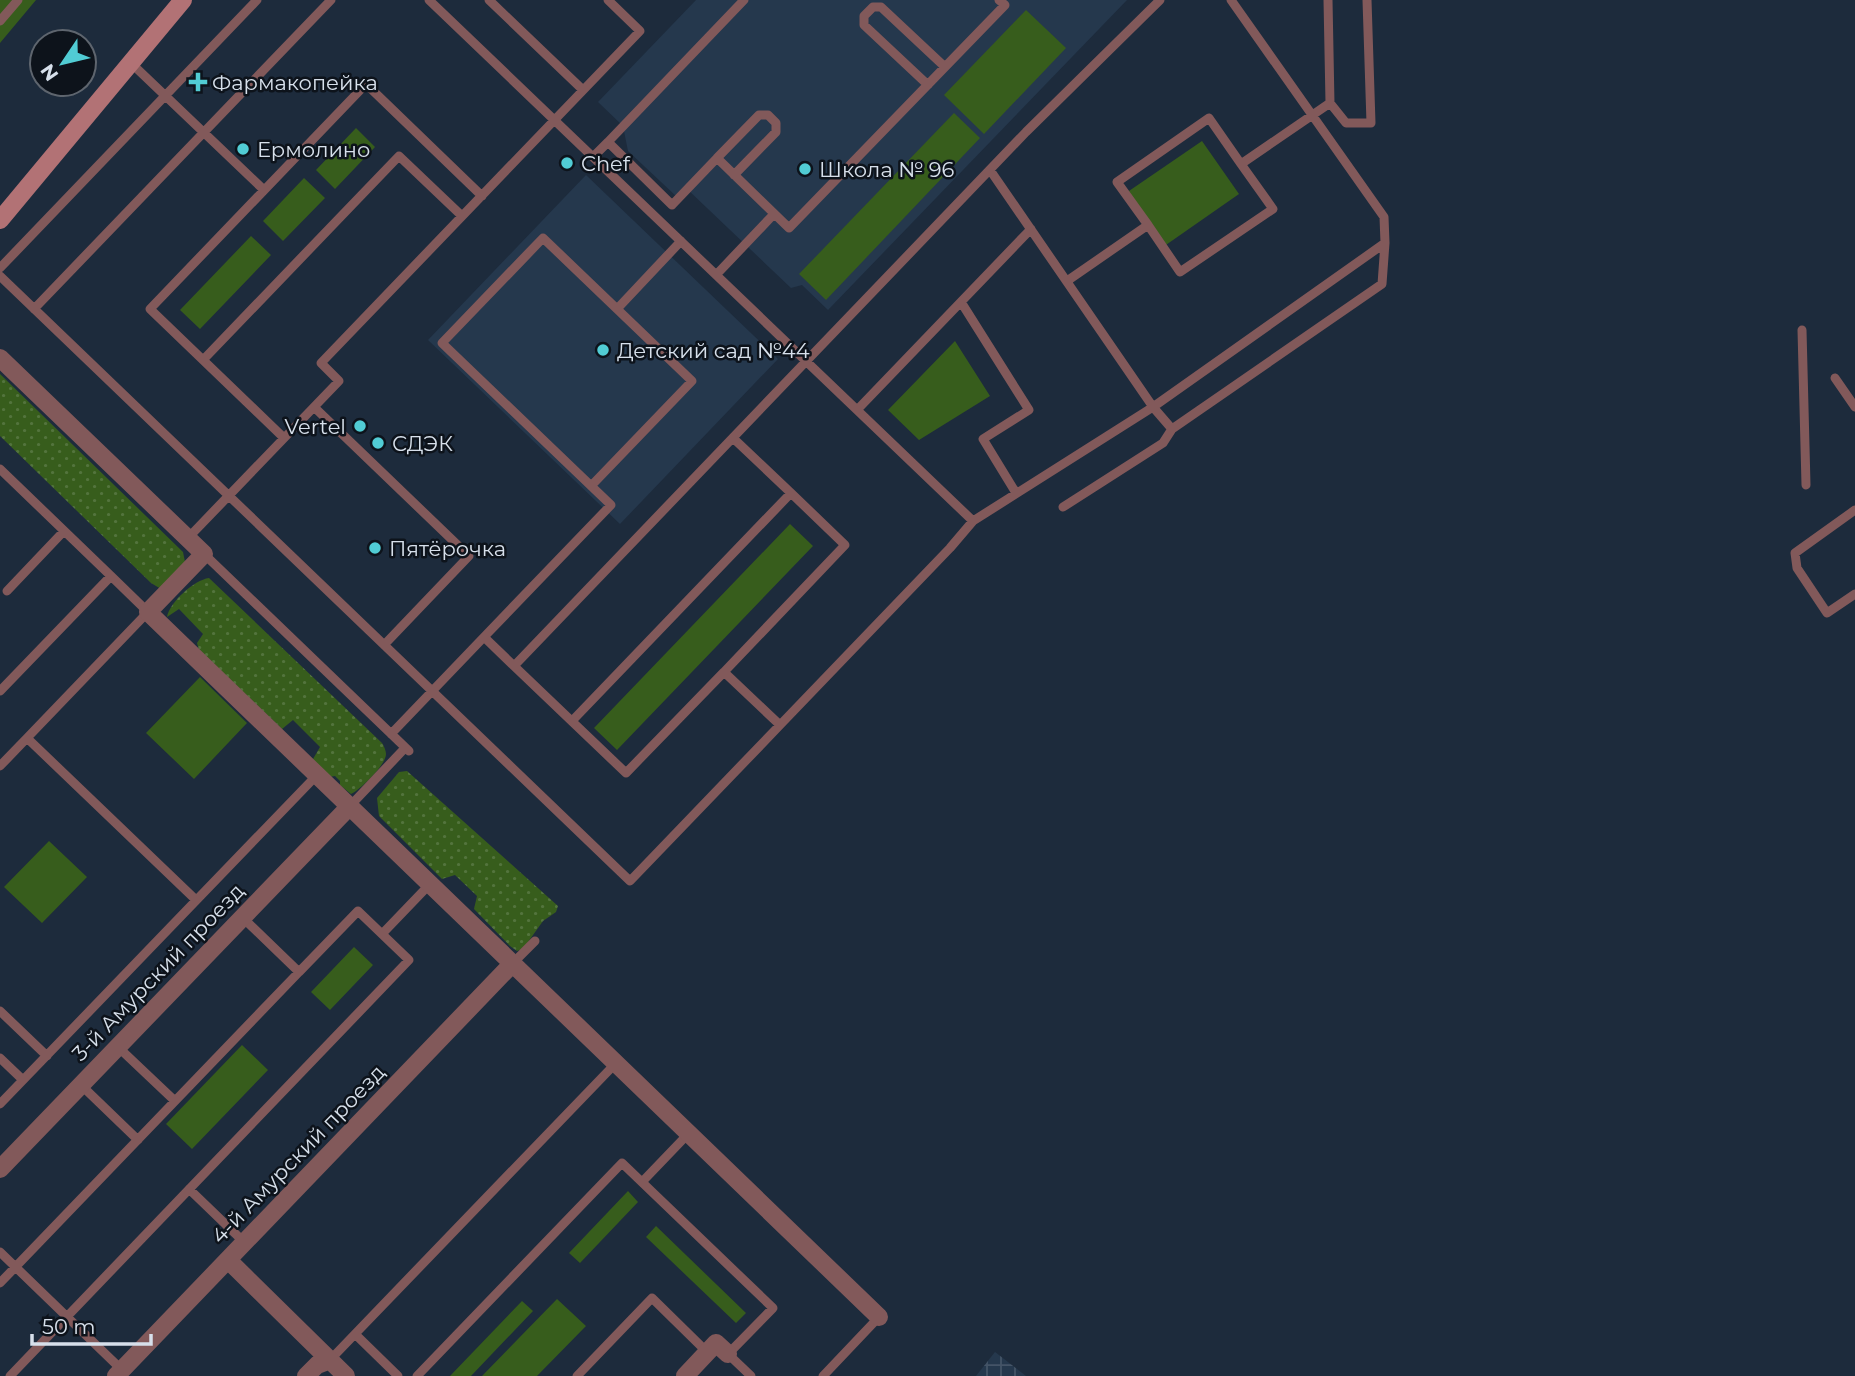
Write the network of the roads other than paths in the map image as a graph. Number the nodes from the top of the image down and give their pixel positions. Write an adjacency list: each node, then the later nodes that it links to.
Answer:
1 (18, 0): 14 (lane)
2 (183, 0): 15 (main road)
3 (257, 0): 19 (lane)
4 (331, 0): 23 (lane)
5 (429, 0): 22 (lane)
6 (489, 0): 18 (lane)
7 (608, 0): 18 (lane)
8 (744, 0): 24 (lane)
9 (999, 0): 16 (lane)
10 (1160, 0): 28 (lane)
11 (1231, 0): 21 (lane)
12 (1328, 0): 20 (lane)
13 (1367, 0): 20 (lane)
14 (0, 21)
15 (131, 63): 19 (lane); 34 (main road)
16 (945, 67): 17 (lane); 17 (lane)
17 (928, 85): 32 (lane)
18 (583, 90): 22 (lane)
19 (165, 96): 23 (lane); 39 (lane)
20 (1330, 103): 21 (lane)
21 (1312, 116): 27 (lane); 38 (lane)
22 (555, 120): 25 (lane); 31 (lane)
23 (204, 133): 30 (lane); 44 (lane)
24 (608, 142): 25 (lane); 26 (lane)
25 (593, 157): 37 (lane)
26 (717, 158): 29 (lane); 29 (lane)
27 (1241, 164): 35 (lane); 35 (lane)
28 (990, 170): 36 (lane); 49 (lane)
29 (734, 176): 32 (lane)
30 (264, 190): 31 (lane); 48 (lane)
31 (482, 196): 33 (lane)
32 (774, 214): 40 (lane)
33 (462, 216): 48 (lane); 51 (lane)
34 (0, 220)
35 (1148, 225): 42 (lane)
36 (1031, 229): 42 (lane); 43 (lane)
37 (681, 242): 40 (lane); 45 (lane)
38 (1385, 243): 52 (lane); 55 (lane)
39 (0, 268)
40 (716, 275): 49 (lane)
41 (0, 276): 44 (lane)
42 (1067, 281): 52 (lane)
43 (961, 302): 54 (lane); 62 (lane)
44 (34, 309): 63 (lane)
45 (617, 309): 60 (lane); 60 (lane)
46 (1802, 330): 59 (lane)
47 (0, 358): 68 (street)
48 (203, 360): 56 (lane)
49 (807, 361): 54 (lane); 57 (lane)
50 (1835, 378): 53 (lane)
51 (314, 407): 56 (lane); 75 (lane)
52 (1153, 407): 55 (lane); 62 (lane)
53 (1855, 407)
54 (857, 410): 66 (lane)
55 (1172, 429): 64 (lane)
56 (284, 438): 63 (lane)
57 (733, 438): 61 (lane); 76 (lane)
58 (0, 469): 67 (lane)
59 (1806, 485)
60 (591, 486): 74 (lane)
61 (791, 493): 77 (lane); 80 (lane)
62 (1016, 493): 66 (lane)
63 (229, 496): 68 (lane); 75 (lane)
64 (1063, 507)
65 (1855, 510): 72 (lane)
66 (973, 521): 81 (lane)
67 (64, 531): 70 (lane); 71 (lane)
68 (188, 538): 69 (street)
69 (204, 554): 73 (street); 82 (lane)
70 (111, 576): 73 (lane); 78 (lane)
71 (7, 592)
72 (1855, 594)
73 (148, 612): 83 (lane); 85 (street)
74 (484, 637): 76 (lane); 79 (lane)
75 (384, 645): 79 (lane)
76 (514, 666): 80 (lane)
77 (724, 671): 80 (lane); 81 (lane)
78 (0, 691)
79 (432, 691): 81 (lane); 82 (lane)
80 (572, 721)
81 (780, 725)
82 (391, 734): 86 (lane)
83 (27, 738): 84 (lane); 88 (lane)
84 (0, 766)
85 (317, 775): 86 (street); 88 (lane, 3-й Амурский проезд)
86 (350, 806): 87 (street); 89 (street, 3-й Амурский проезд)
87 (430, 884): 90 (lane); 92 (street)
88 (196, 900): 96 (lane, 3-й Амурский проезд)
89 (242, 917): 93 (lane); 95 (street, 3-й Амурский проезд)
90 (382, 934): 93 (lane); 107 (lane)
91 (535, 941): 92 (lane)
92 (513, 963): 98 (street); 108 (street, 4-й Амурский проезд)
93 (299, 972): 101 (lane)
94 (0, 1011): 96 (lane)
95 (118, 1046): 100 (street, 3-й Амурский проезд); 101 (lane)
96 (47, 1055): 99 (lane, 3-й Амурский проезд)
97 (0, 1058): 99 (lane)
98 (616, 1063): 103 (street); 115 (lane)
99 (23, 1080): 102 (lane, 3-й Амурский проезд)
100 (81, 1085): 104 (lane); 105 (street, 3-й Амурский проезд)
101 (175, 1101): 104 (lane)
102 (0, 1104)
103 (689, 1133): 106 (lane); 114 (street)
104 (138, 1140): 111 (lane)
105 (0, 1169)
106 (642, 1182): 117 (lane); 124 (lane)
107 (189, 1189): 108 (lane); 113 (lane)
108 (245, 1242): 110 (street, 4-й Амурский проезд)
109 (0, 1252): 111 (lane)
110 (228, 1260): 118 (street); 119 (street, 4-й Амурский проезд)
111 (16, 1267): 112 (lane); 113 (lane)
112 (0, 1283)
113 (67, 1316): 119 (lane); 120 (lane)
114 (880, 1317): 128 (lane)
115 (355, 1334): 118 (lane); 123 (lane)
116 (708, 1352): 117 (street); 125 (lane); 126 (street)
117 (728, 1354): 127 (lane)
118 (330, 1360): 121 (street); 122 (street)
119 (119, 1373)
120 (10, 1376)
121 (306, 1376)
122 (346, 1376)
123 (398, 1376)
124 (417, 1376)
125 (577, 1376)
126 (685, 1376)
127 (751, 1376)
128 (822, 1376)

